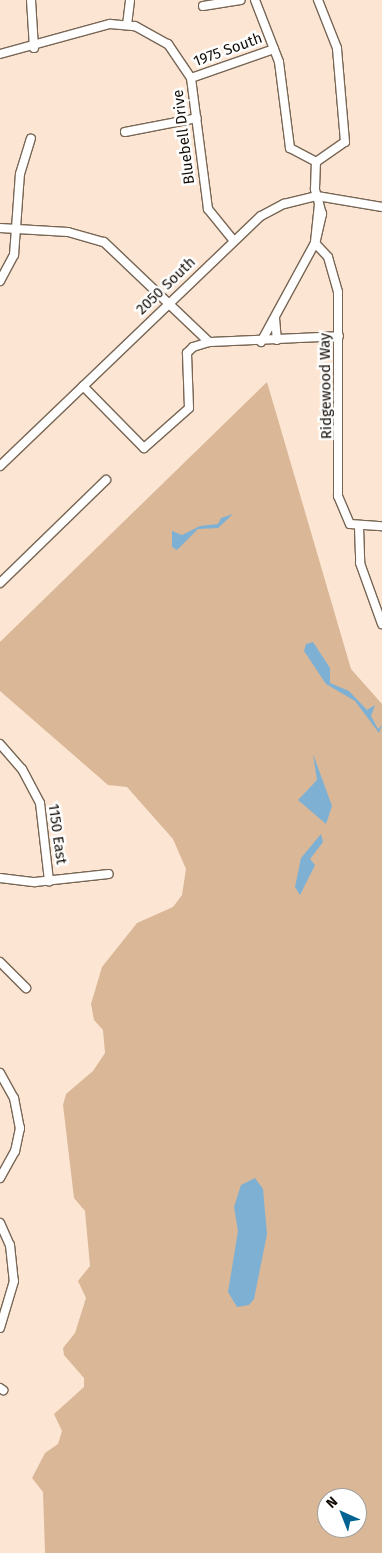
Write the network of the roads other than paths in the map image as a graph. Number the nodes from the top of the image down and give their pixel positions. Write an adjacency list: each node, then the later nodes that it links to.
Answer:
1 (31, 0): 8 (street)
2 (130, 0): 7 (street)
3 (241, 0): 6 (street)
4 (255, 0): 9 (street)
5 (318, 0): 15 (street)
6 (203, 6)
7 (127, 24): 8 (street); 11 (street, Bluebell Drive)
8 (34, 48): 10 (street)
9 (274, 49): 11 (street, 1975 South); 15 (street)
10 (0, 54)
11 (191, 78): 12 (street, Bluebell Drive)
12 (197, 118): 13 (street); 20 (street, Bluebell Drive)
13 (124, 132)
14 (31, 139): 19 (street)
15 (316, 162): 16 (street)
16 (318, 200): 17 (street, 2050 South); 20 (street, 2050 South); 21 (street)
17 (382, 207)
18 (0, 228): 19 (street)
19 (17, 229): 22 (street); 23 (street)
20 (233, 240): 23 (street, 2050 South)
21 (315, 241): 24 (street); 25 (street, Ridgewood Way)
22 (0, 281)
23 (169, 302): 27 (street); 29 (street, 2050 South)
24 (275, 318): 26 (street); 28 (street)
25 (339, 336): 26 (street); 33 (street, Ridgewood Way)
26 (277, 340): 28 (street)
27 (209, 342): 28 (street); 29 (street)
28 (261, 342)
29 (83, 386): 30 (street, 2050 South)
30 (0, 466)
31 (106, 480): 34 (street)
32 (382, 526): 33 (street)
33 (359, 527): 35 (street)
34 (0, 582)
35 (382, 624)
36 (0, 744): 39 (street, 1150 East)
37 (109, 874): 39 (street)
38 (0, 878): 39 (street)
39 (49, 881)
40 (0, 962): 41 (street)
41 (26, 988)
42 (0, 1073): 43 (street)
43 (0, 1178)
44 (0, 1222): 45 (street)
45 (0, 1328)

